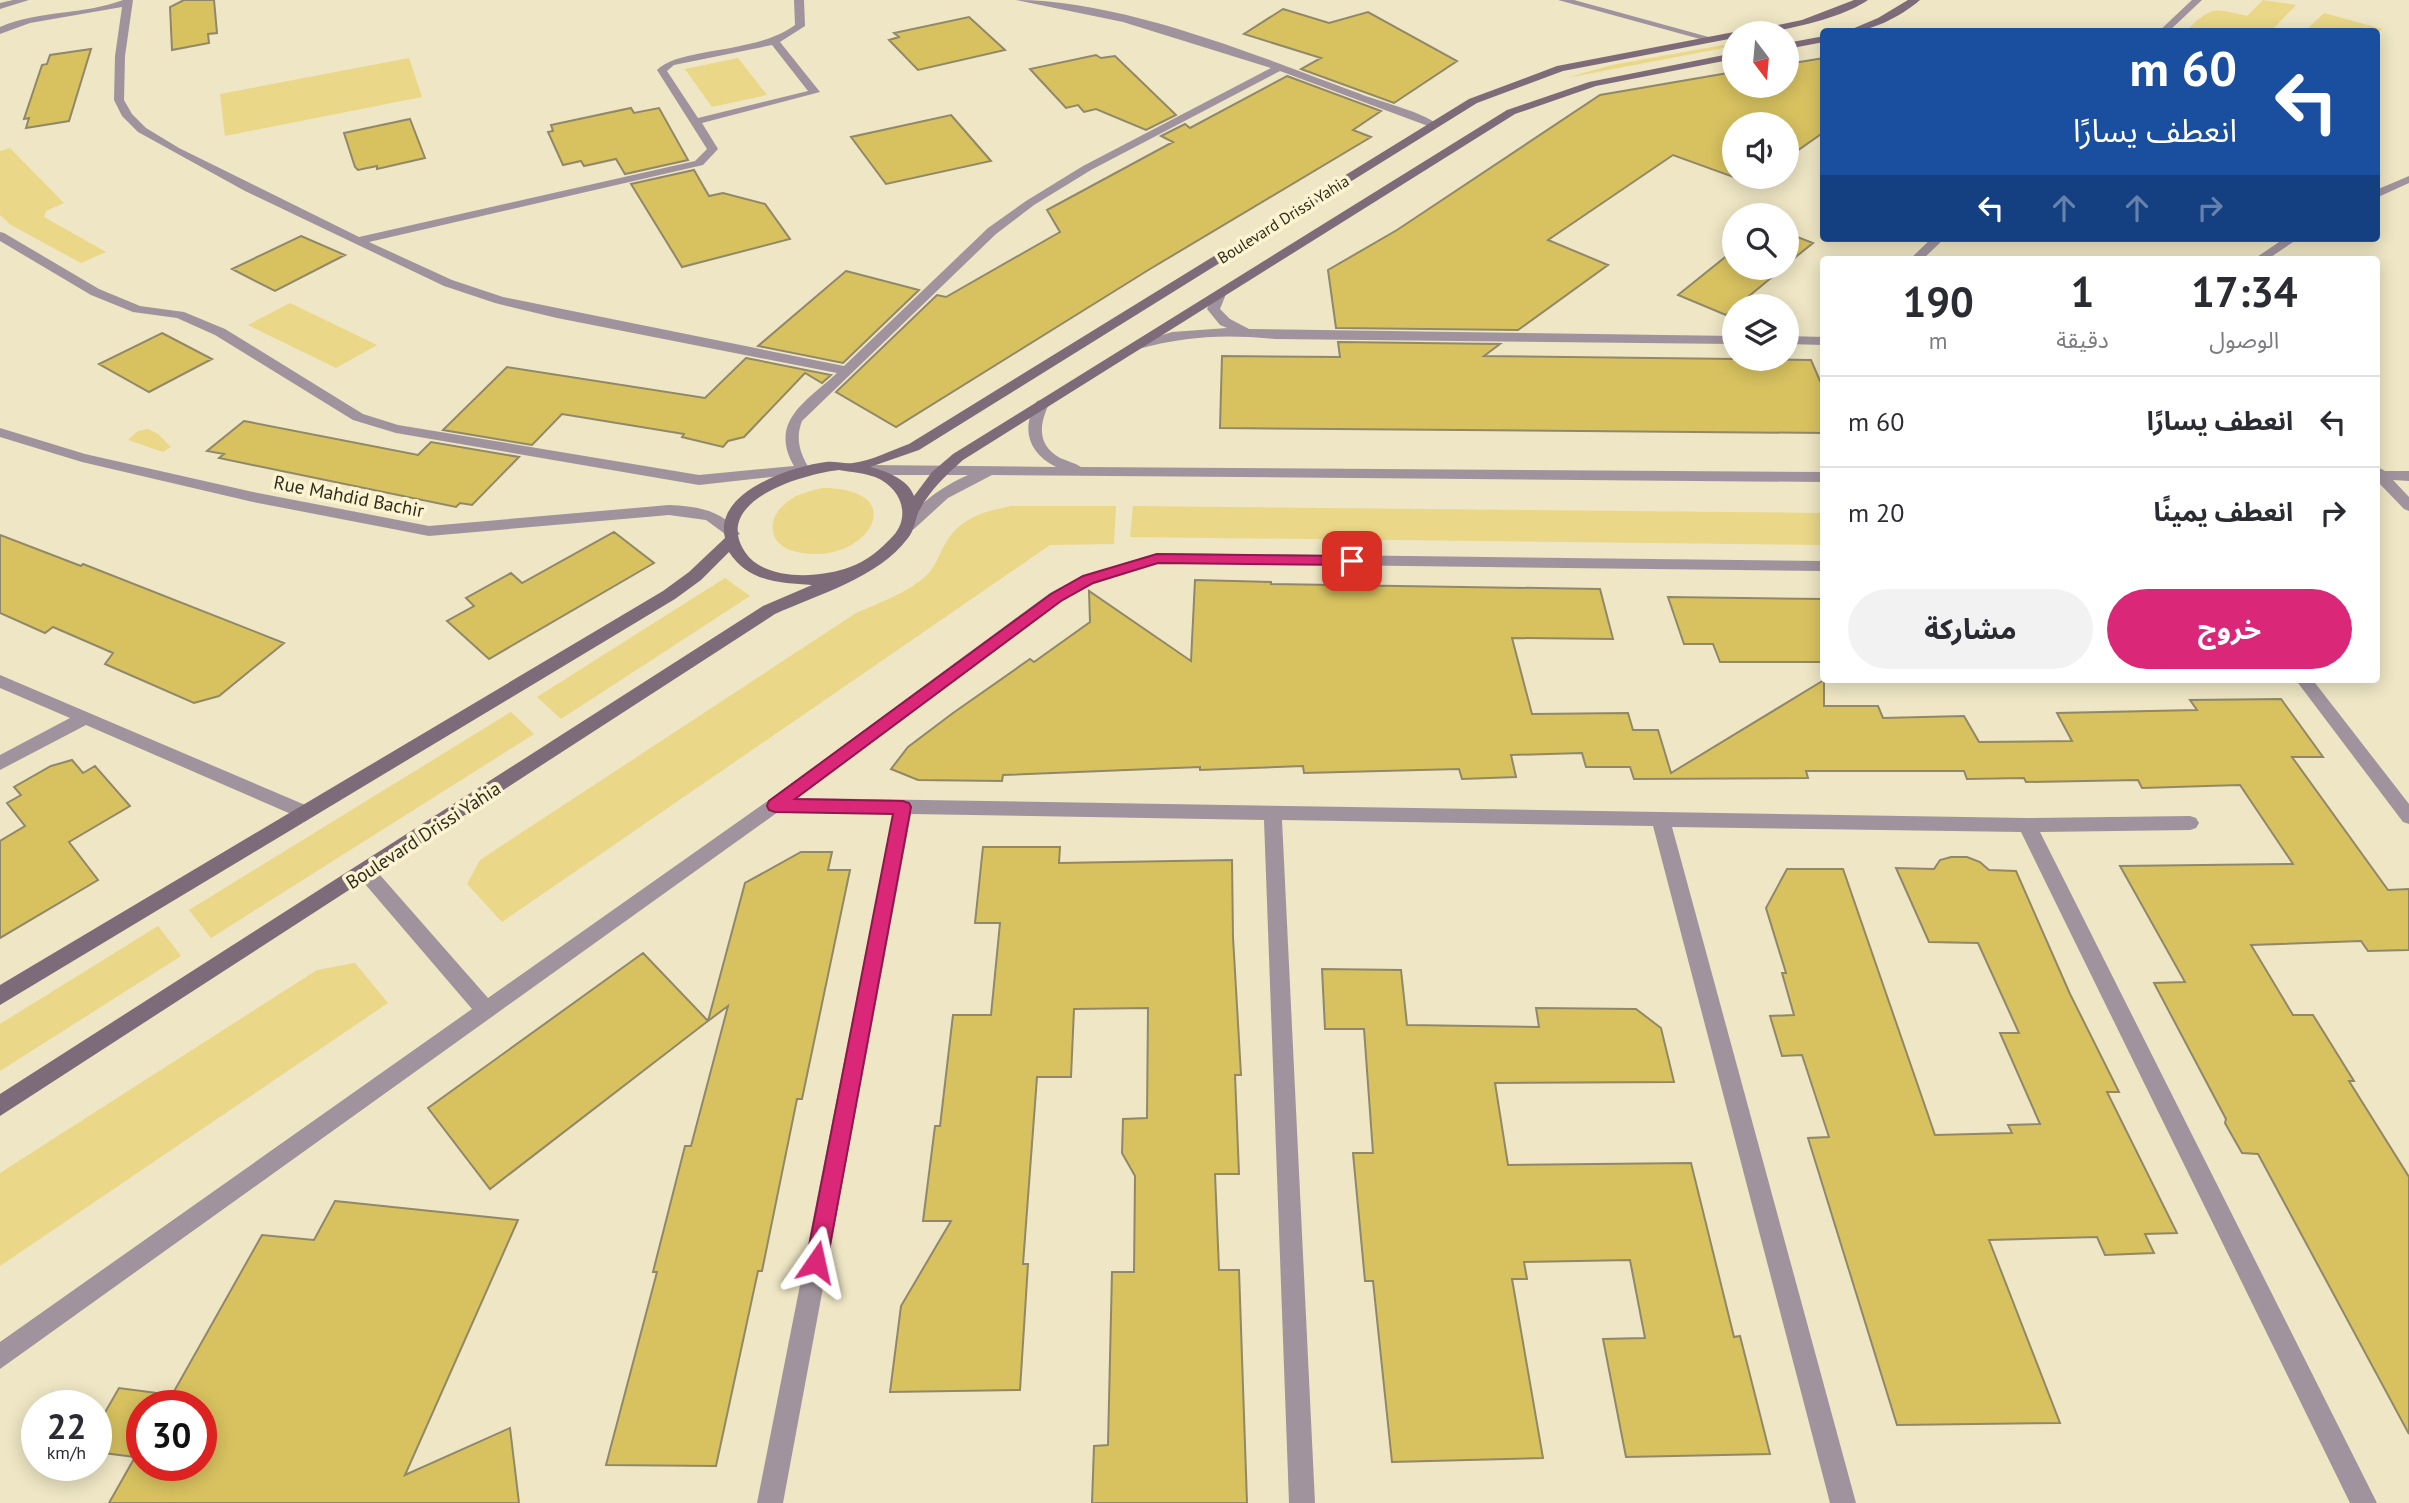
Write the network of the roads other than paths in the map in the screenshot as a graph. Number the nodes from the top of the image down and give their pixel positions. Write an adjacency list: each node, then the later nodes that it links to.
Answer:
1 (24, 0): 9 (street)
2 (799, 0): 17 (street)
3 (1021, 0): 20 (street)
4 (1563, 0): 15 (street)
5 (1863, 0): 10 (main road)
6 (1916, 0): 11 (main road)
7 (2197, 0): 12 (street)
8 (128, 1): 13 (street); 26 (street)
9 (0, 6)
10 (1799, 23)
11 (1860, 28)
12 (2166, 28)
13 (0, 31)
14 (1722, 37): 15 (main road, Boulevard Drissi Yahia)
15 (1711, 39): 22 (main road, Boulevard Drissi Yahia)
16 (1820, 40): 18 (main road)
17 (774, 42): 21 (street); 21 (street)
18 (1799, 44)
19 (1722, 57): 31 (main road, Boulevard Drissi Yahia)
20 (1277, 69): 22 (street); 37 (street)
21 (695, 122): 26 (street)
22 (1432, 124): 40 (main road, Boulevard Drissi Yahia)
23 (2409, 179): 24 (street)
24 (2380, 193)
25 (0, 236): 41 (street)
26 (359, 241): 37 (street)
27 (1935, 242): 29 (street)
28 (2287, 242): 30 (street)
29 (1919, 256)
30 (2265, 256)
31 (1220, 294): 32 (street); 36 (main road, Boulevard Drissi Yahia)
32 (1249, 332): 33 (street); 36 (street)
33 (1722, 340)
34 (1799, 340): 35 (street)
35 (1820, 341)
36 (1134, 347): 38 (main road, Boulevard Drissi Yahia)
37 (844, 370): 41 (street)
38 (1042, 404): 42 (main road, Boulevard Drissi Yahia); 44 (street)
39 (0, 432): 51 (street, Rue Mahdid Bachir)
40 (864, 469): 41 (main road); 42 (street); 50 (main road)
41 (803, 470): 51 (main road)
42 (941, 471): 43 (street); 50 (main road, Boulevard Drissi Yahia)
43 (1002, 471): 44 (street); 50 (street)
44 (1091, 472): 48 (street)
45 (2380, 473): 47 (street)
46 (2380, 475): 49 (street)
47 (2409, 476)
48 (1820, 477)
49 (2409, 506)
50 (910, 519): 53 (main road)
51 (732, 537): 53 (main road); 60 (main road)
52 (1820, 566): 58 (street)
53 (852, 573): 66 (main road, Boulevard Drissi Yahia)
54 (0, 681): 56 (street)
55 (2306, 683): 62 (street)
56 (85, 718): 57 (street); 60 (street)
57 (0, 763)
58 (775, 806): 59 (street); 68 (street)
59 (903, 807): 61 (street); 71 (street)
60 (304, 813): 67 (main road)
61 (1273, 813): 63 (street); 72 (street)
62 (2409, 817)
63 (1661, 821): 65 (street); 73 (street)
64 (2190, 823): 65 (street)
65 (2027, 825): 74 (street)
66 (366, 872): 68 (street); 69 (main road, Boulevard Drissi Yahia)
67 (0, 996)
68 (486, 1011): 70 (street)
69 (0, 1106)
70 (0, 1357)
71 (770, 1503)
72 (1302, 1503)
73 (1843, 1503)
74 (2364, 1503)

